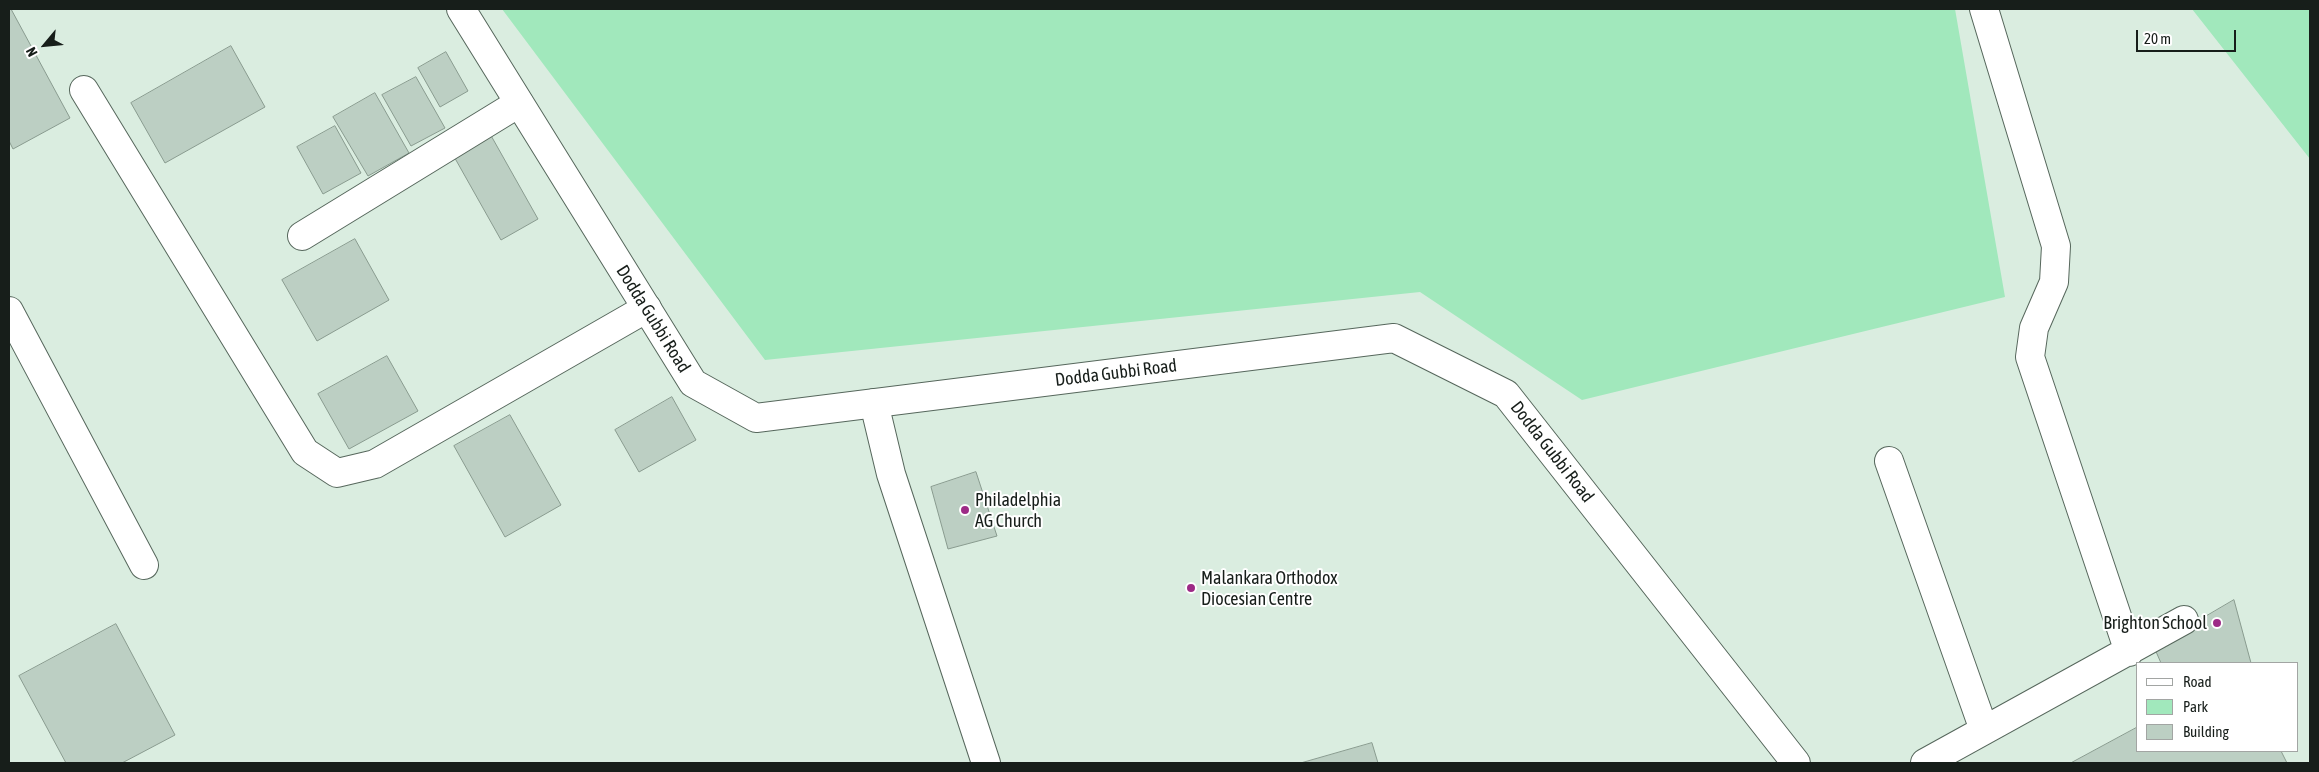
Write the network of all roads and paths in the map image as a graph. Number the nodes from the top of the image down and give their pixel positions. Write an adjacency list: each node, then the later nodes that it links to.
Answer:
1 (461, 9): 4 (street, Dodda Gubbi Road)
2 (1984, 9): 12 (street)
3 (84, 90): 6 (street)
4 (519, 103): 5 (street); 6 (street, Dodda Gubbi Road)
5 (302, 236)
6 (647, 308): 8 (street, Dodda Gubbi Road)
7 (9, 311): 10 (street)
8 (874, 403): 14 (street); 15 (street, Dodda Gubbi Road)
9 (1889, 461): 13 (street)
10 (144, 565)
11 (2184, 620): 12 (street)
12 (2129, 652): 13 (street)
13 (1984, 730): 16 (street)
14 (986, 763)
15 (1796, 763)
16 (1925, 763)

